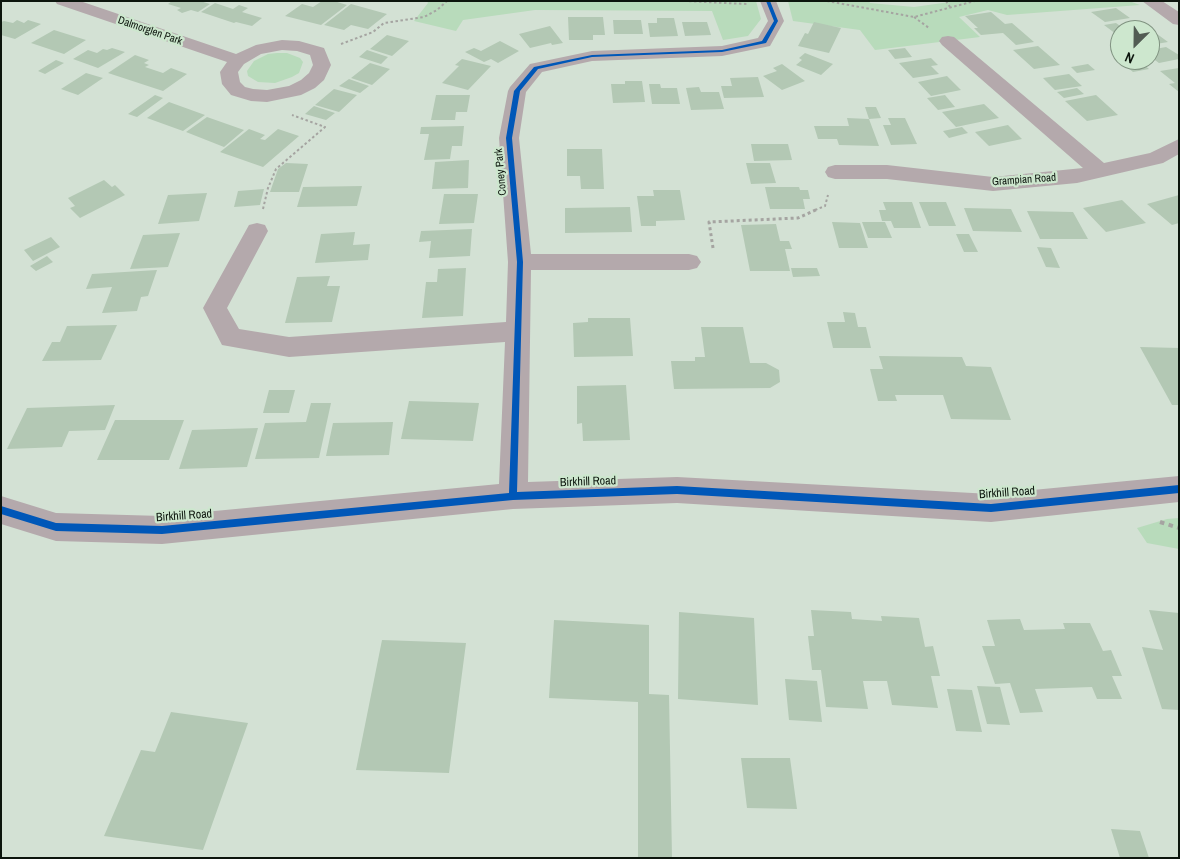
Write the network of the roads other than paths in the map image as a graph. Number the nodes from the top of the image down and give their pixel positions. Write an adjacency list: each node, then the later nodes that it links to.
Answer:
1 (63, 1): 6 (street, Dalmorglen Park)
2 (1150, 1): 4 (street)
3 (769, 3): 11 (street, Coney Park)
4 (1179, 20)
5 (948, 41): 8 (street)
6 (238, 60): 6 (street)
7 (1179, 144): 8 (street, Grampian Road)
8 (1100, 171): 9 (street, Grampian Road)
9 (835, 172)
10 (257, 231): 13 (street)
11 (520, 262): 12 (street); 13 (street, Coney Park)
12 (689, 262)
13 (518, 331): 15 (street, Coney Park)
14 (1179, 489): 15 (street, Birkhill Road)
15 (514, 496): 16 (street, Birkhill Road)
16 (1, 510)

